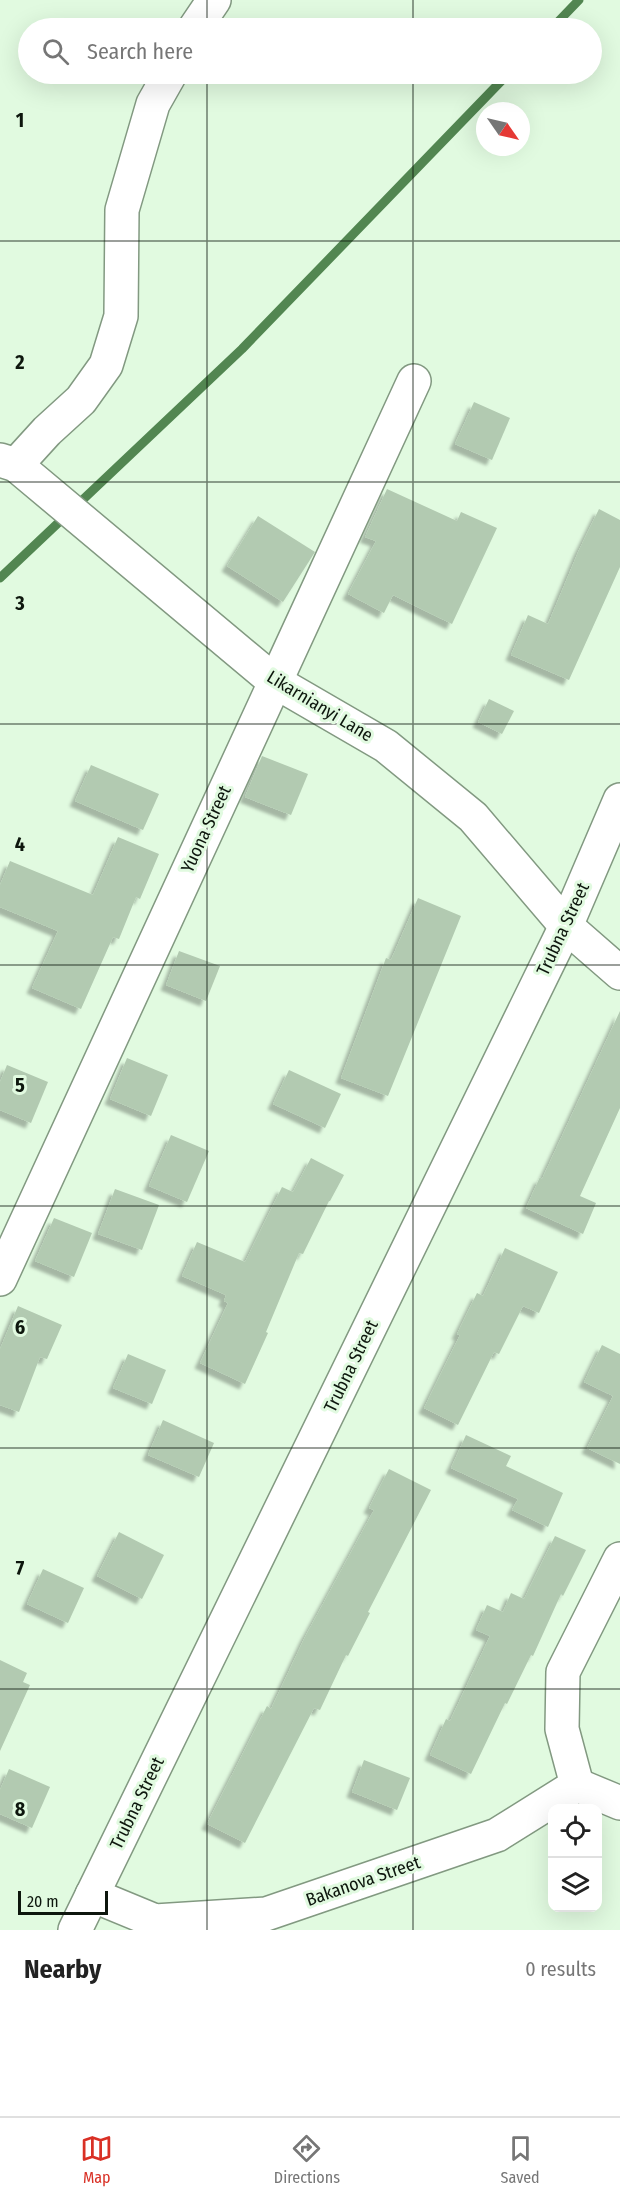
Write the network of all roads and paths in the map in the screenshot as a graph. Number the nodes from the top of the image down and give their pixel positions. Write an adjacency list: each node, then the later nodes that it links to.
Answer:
1 (214, 0): 2 (street)
2 (202, 18)
3 (164, 84): 5 (street)
4 (414, 381): 6 (street, Yuona Street)
5 (8, 463): 6 (street, Likarnianyi Lane)
6 (274, 681): 8 (street, Likarnianyi Lane); 10 (street, Yuona Street)
7 (620, 800): 8 (street, Trubna Street)
8 (566, 926): 9 (street, Likarnianyi Lane); 14 (street, Trubna Street)
9 (620, 973)
10 (0, 1279)
11 (620, 1559): 12 (street)
12 (577, 1785): 13 (street); 14 (street, Bakanova Street)
13 (620, 1803)
14 (92, 1895): 15 (street, Trubna Street)
15 (75, 1930)

